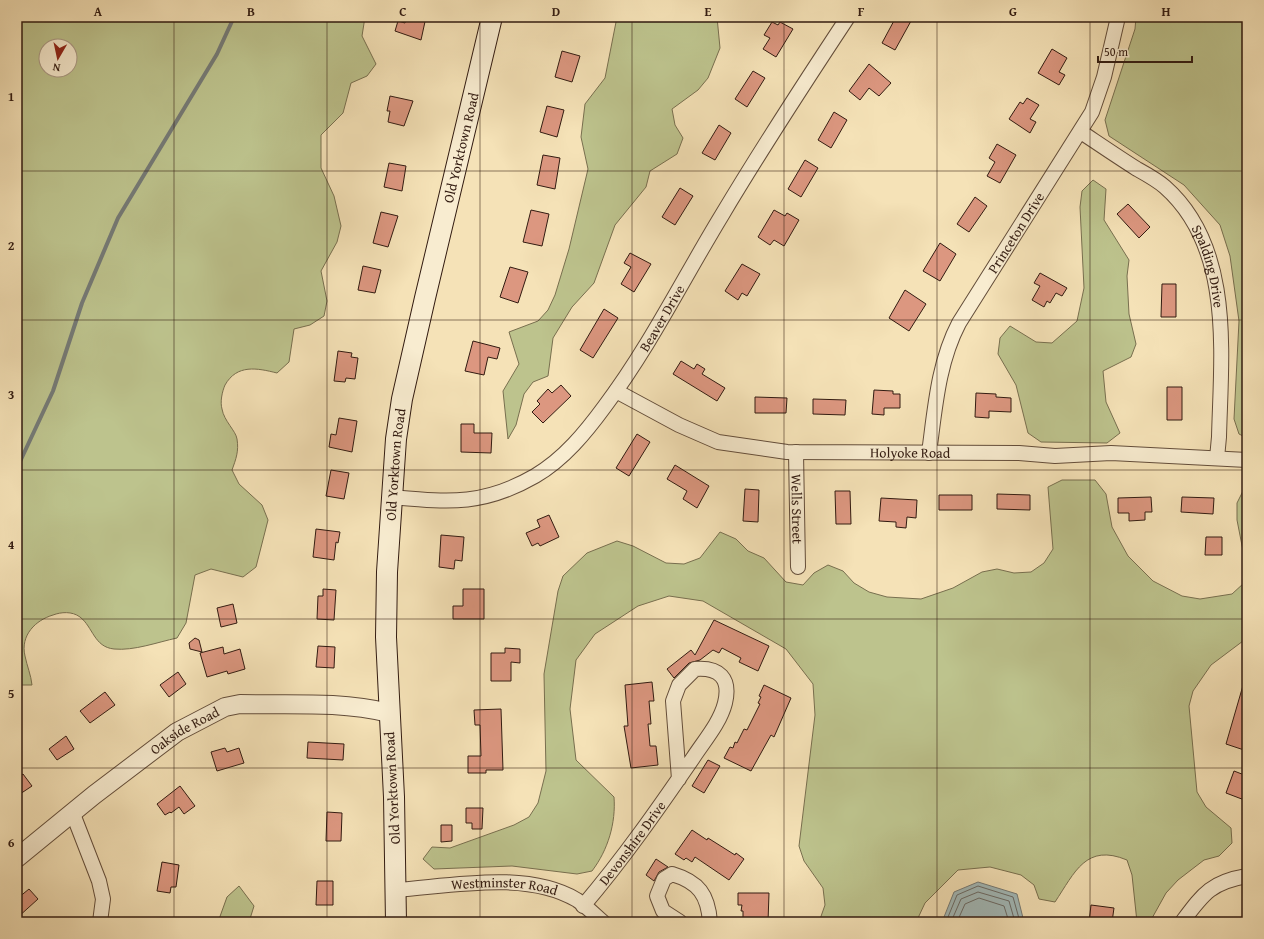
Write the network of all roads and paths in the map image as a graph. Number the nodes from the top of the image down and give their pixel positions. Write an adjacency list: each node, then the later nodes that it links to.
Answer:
1 (492, 17): 10 (main road, Old Yorktown Road)
2 (848, 17): 5 (street, Beaver Drive)
3 (1118, 17): 4 (street, Princeton Drive)
4 (1081, 132): 7 (street, Princeton Drive); 8 (street, Spalding Drive)
5 (616, 391): 6 (street, Holyoke Road); 10 (street, Beaver Drive)
6 (796, 452): 7 (street, Holyoke Road); 11 (street, Wells Street)
7 (929, 453): 8 (street, Holyoke Road)
8 (1217, 458): 9 (street, Holyoke Road)
9 (1247, 460)
10 (391, 497): 12 (main road, Old Yorktown Road)
11 (798, 567)
12 (389, 713): 14 (street, Oakside Road); 17 (main road, Old Yorktown Road)
13 (679, 779): 13 (street, Devonshire Drive); 18 (street, Devonshire Drive)
14 (73, 814): 15 (street, Oakside Road); 19 (street)
15 (17, 858)
16 (1247, 876): 24 (street)
17 (396, 890): 18 (street, Westminster Road); 20 (main road, Old Yorktown Road)
18 (583, 906): 21 (street, Westminster Road)
19 (100, 922)
20 (396, 922)
21 (603, 922)
22 (680, 922): 23 (street)
23 (710, 922)
24 (1182, 922)

